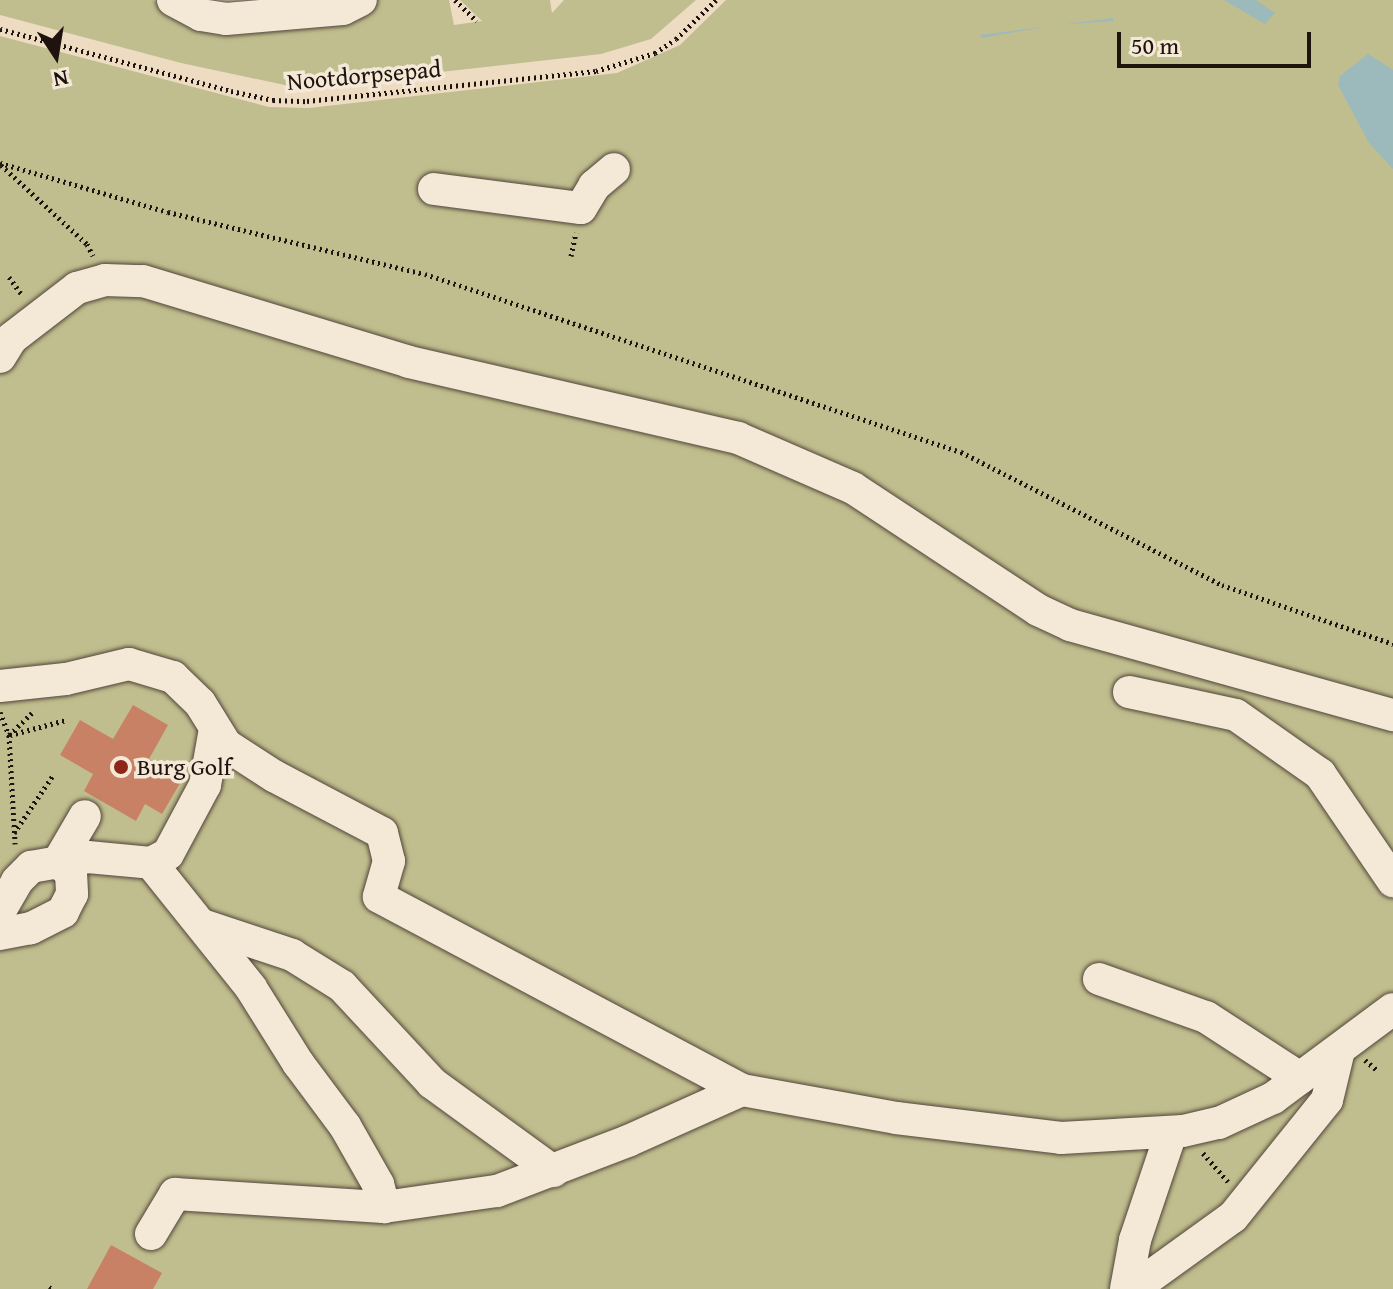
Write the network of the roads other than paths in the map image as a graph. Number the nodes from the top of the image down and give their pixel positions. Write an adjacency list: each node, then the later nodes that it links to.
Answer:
1 (173, 0): 2 (lane)
2 (361, 0)
3 (614, 169): 4 (lane)
4 (434, 189)
5 (0, 357): 8 (lane)
6 (0, 686): 9 (lane)
7 (1129, 692): 13 (lane)
8 (1393, 715)
9 (215, 729): 12 (lane); 21 (lane)
10 (85, 816): 11 (lane)
11 (58, 862): 12 (lane); 14 (lane); 16 (lane)
12 (151, 863): 15 (lane)
13 (1393, 881)
14 (0, 911)
15 (205, 926): 23 (lane); 24 (lane)
16 (0, 934)
17 (1099, 979): 20 (lane)
18 (1393, 1009): 19 (lane)
19 (1339, 1050): 20 (lane); 27 (lane)
20 (1300, 1078): 22 (lane)
21 (742, 1090): 22 (lane); 23 (lane)
22 (1177, 1132): 26 (lane)
23 (553, 1171): 24 (lane)
24 (384, 1207): 25 (lane)
25 (151, 1234)
26 (1126, 1289)
27 (1133, 1289)

